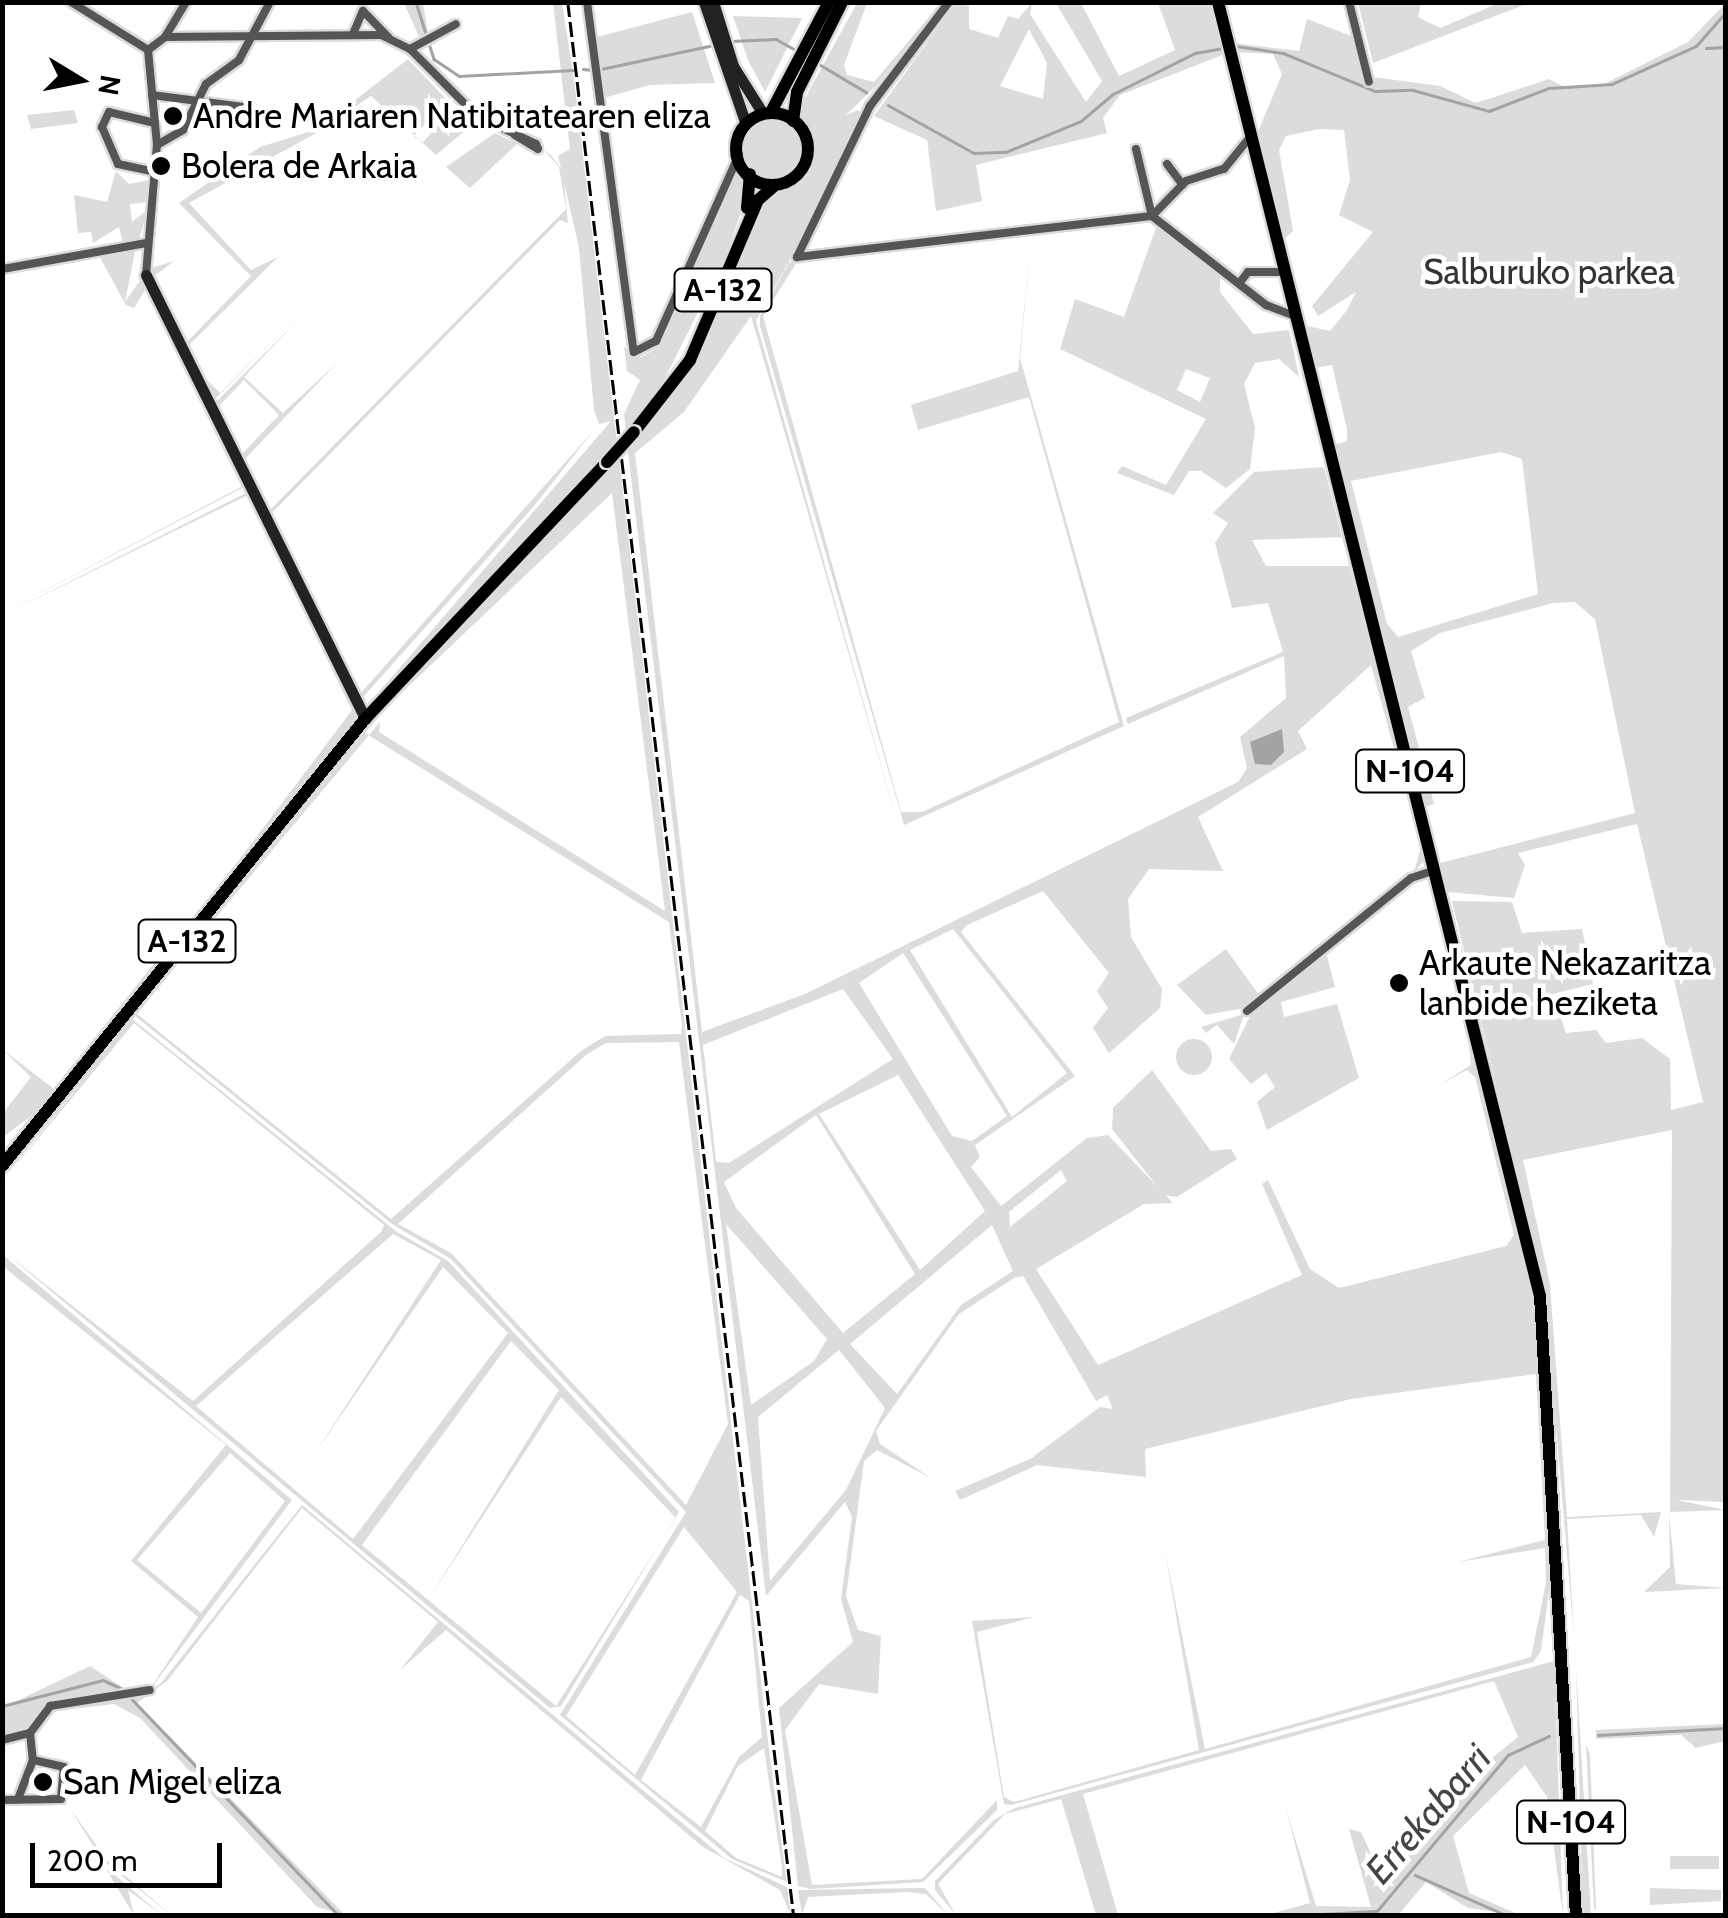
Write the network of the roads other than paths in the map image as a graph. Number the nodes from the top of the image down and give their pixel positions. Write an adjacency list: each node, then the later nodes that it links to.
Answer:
1 (71, 2): 22 (street)
2 (186, 2): 17 (street)
3 (270, 2): 18 (street)
4 (352, 2): 13 (street)
5 (587, 2): 37 (street)
6 (704, 2): 14 (street)
7 (713, 2): 14 (street)
8 (829, 2): 20 (main road)
9 (842, 2): 20 (main road)
10 (949, 2): 43 (street)
11 (1218, 2): 34 (main road, N-104)
12 (1349, 2): 25 (street)
13 (363, 11): 16 (street); 19 (street)
14 (713, 23): 23 (street)
15 (456, 24): 21 (street)
16 (353, 34): 18 (street); 19 (street)
17 (164, 37): 18 (street); 22 (street)
18 (254, 37): 27 (street)
19 (389, 38): 21 (street)
20 (816, 41): 24 (main road)
21 (410, 49): 33 (street)
22 (148, 50): 26 (street)
23 (728, 68): 29 (street); 31 (street)
24 (795, 82): 29 (main road); 30 (main road)
25 (1369, 82)
26 (152, 94): 27 (street); 32 (street)
27 (194, 104): 28 (street); 35 (street)
28 (252, 108)
29 (766, 112): 30 (main road); 31 (main road)
30 (793, 121): 42 (main road)
31 (746, 122): 37 (main road)
32 (154, 123): 35 (street); 39 (street)
33 (515, 136)
34 (1250, 136): 41 (street); 46 (main road, N-104)
35 (157, 145): 39 (street)
36 (1136, 149): 43 (street)
37 (739, 155): 40 (main road)
38 (1166, 164): 41 (street)
39 (156, 172): 44 (street)
40 (750, 174): 42 (main road); 50 (main road, A-132)
41 (1184, 185): 43 (street)
42 (775, 186): 50 (main road, A-132)
43 (1152, 216): 48 (street)
44 (147, 243): 45 (street); 47 (street)
45 (2, 270)
46 (1284, 272): 48 (street); 49 (main road, N-104)
47 (146, 275): 51 (street)
48 (1241, 281): 49 (street)
49 (1296, 316): 52 (main road, N-104)
50 (665, 393): 51 (main road, A-132, bridge)
51 (365, 720): 54 (main road, A-132)
52 (1435, 870): 53 (street); 56 (main road, N-104)
53 (1247, 1011)
54 (2, 1166)
55 (150, 1690): 57 (street)
56 (1564, 1728): 62 (main road, N-104); 63 (main road, N-104)
57 (30, 1733): 58 (street); 59 (street)
58 (2, 1740)
59 (33, 1760): 61 (street); 61 (street)
60 (2, 1800): 61 (street)
61 (18, 1800)
62 (1567, 1916)
63 (1576, 1916)

